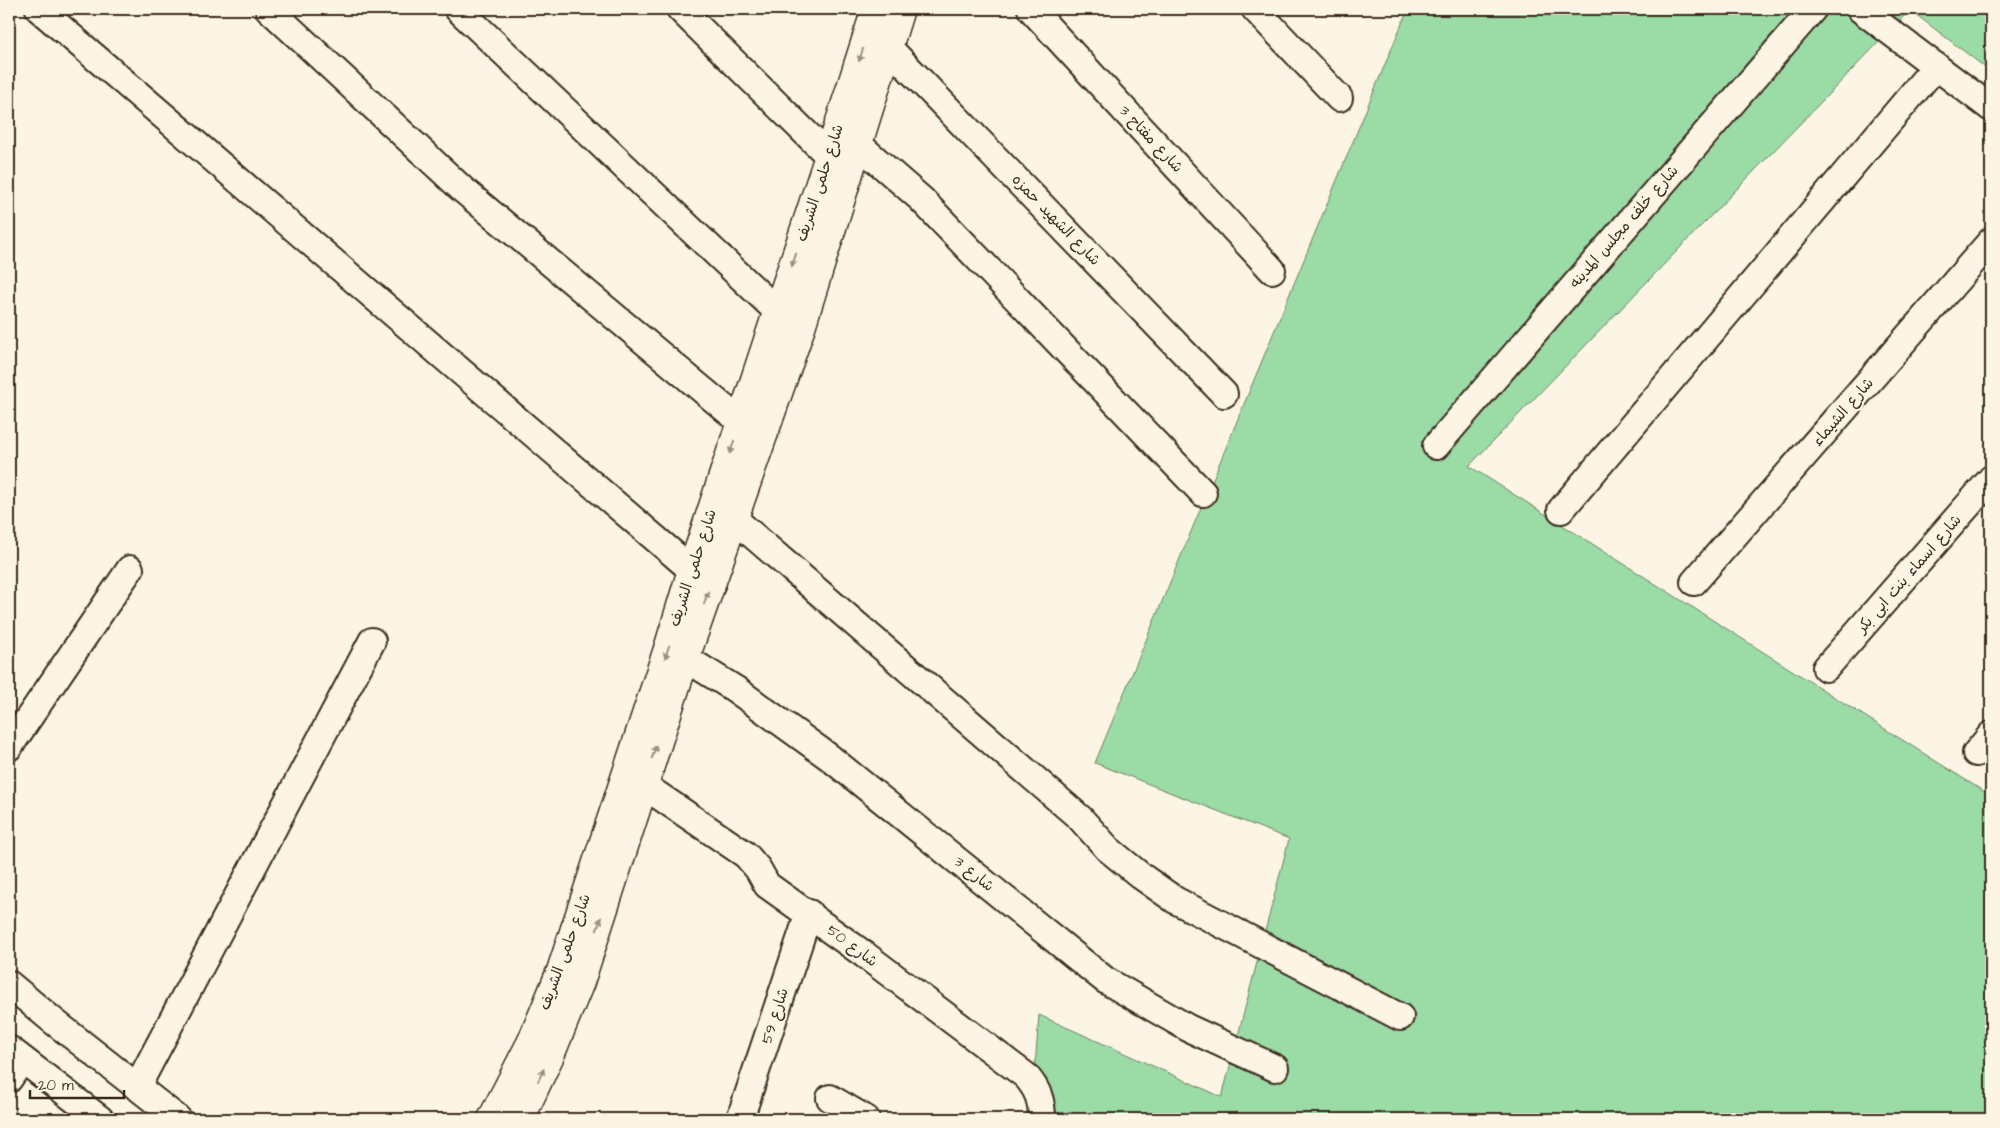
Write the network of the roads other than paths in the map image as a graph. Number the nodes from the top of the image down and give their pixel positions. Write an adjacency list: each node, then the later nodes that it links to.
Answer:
1 (39, 9): 29 (street)
2 (269, 9): 22 (street)
3 (458, 9): 19 (street)
4 (680, 9): 16 (street)
5 (900, 9): 11 (street, شارع حلمى الشريف)
6 (1031, 9): 18 (street, شارع مفتاح 3)
7 (1255, 9): 13 (street)
8 (1813, 9): 23 (street, شارع خلف مجلس المدينه)
9 (1860, 9): 12 (street)
10 (872, 11): 16 (street, شارع حلمى الشريف, one-way to 16)
11 (887, 46): 15 (street, شارع حلمى الشريف); 21 (street, شارع الشهيد حمزه)
12 (1936, 66): 14 (street); 26 (street)
13 (1339, 98)
14 (1991, 108)
15 (858, 146): 20 (street, شارع حلمى الشريف); 25 (street)
16 (829, 156): 19 (street, شارع حلمى الشريف, one-way to 19)
17 (1991, 242): 30 (street, شارع الشيماء)
18 (1272, 270)
19 (777, 311): 20 (street); 22 (street, شارع حلمى الشريف)
20 (800, 330): 27 (street, شارع حلمى الشريف)
21 (1224, 394)
22 (741, 422): 29 (street, شارع حلمى الشريف, one-way to 29)
23 (1436, 446)
24 (1991, 479): 33 (street, شارع اسماء بنت ابى بكر)
25 (1203, 493)
26 (1561, 510)
27 (733, 518): 32 (street, شارع حلمى الشريف, one-way to 27); 38 (street)
28 (130, 569): 34 (street)
29 (692, 570): 45 (street, شارع حلمى الشريف, one-way to 45)
30 (1694, 582)
31 (372, 641): 41 (street)
32 (685, 658): 35 (street, شارع حلمى الشريف, one-way to 32); 40 (street, شارع 3)
33 (1826, 668)
34 (9, 747)
35 (643, 786): 36 (street, شارع 50); 46 (street, شارع حلمى الشريف, one-way to 35)
36 (809, 913): 47 (street, شارع 59); 49 (street, شارع 50)
37 (9, 984): 41 (street)
38 (1400, 1017)
39 (13, 1063): 43 (street)
40 (1275, 1068)
41 (137, 1087): 44 (street)
42 (830, 1098): 48 (street)
43 (100, 1119)
44 (178, 1119)
45 (492, 1119)
46 (520, 1119)
47 (740, 1119)
48 (866, 1119)
49 (1042, 1119)

